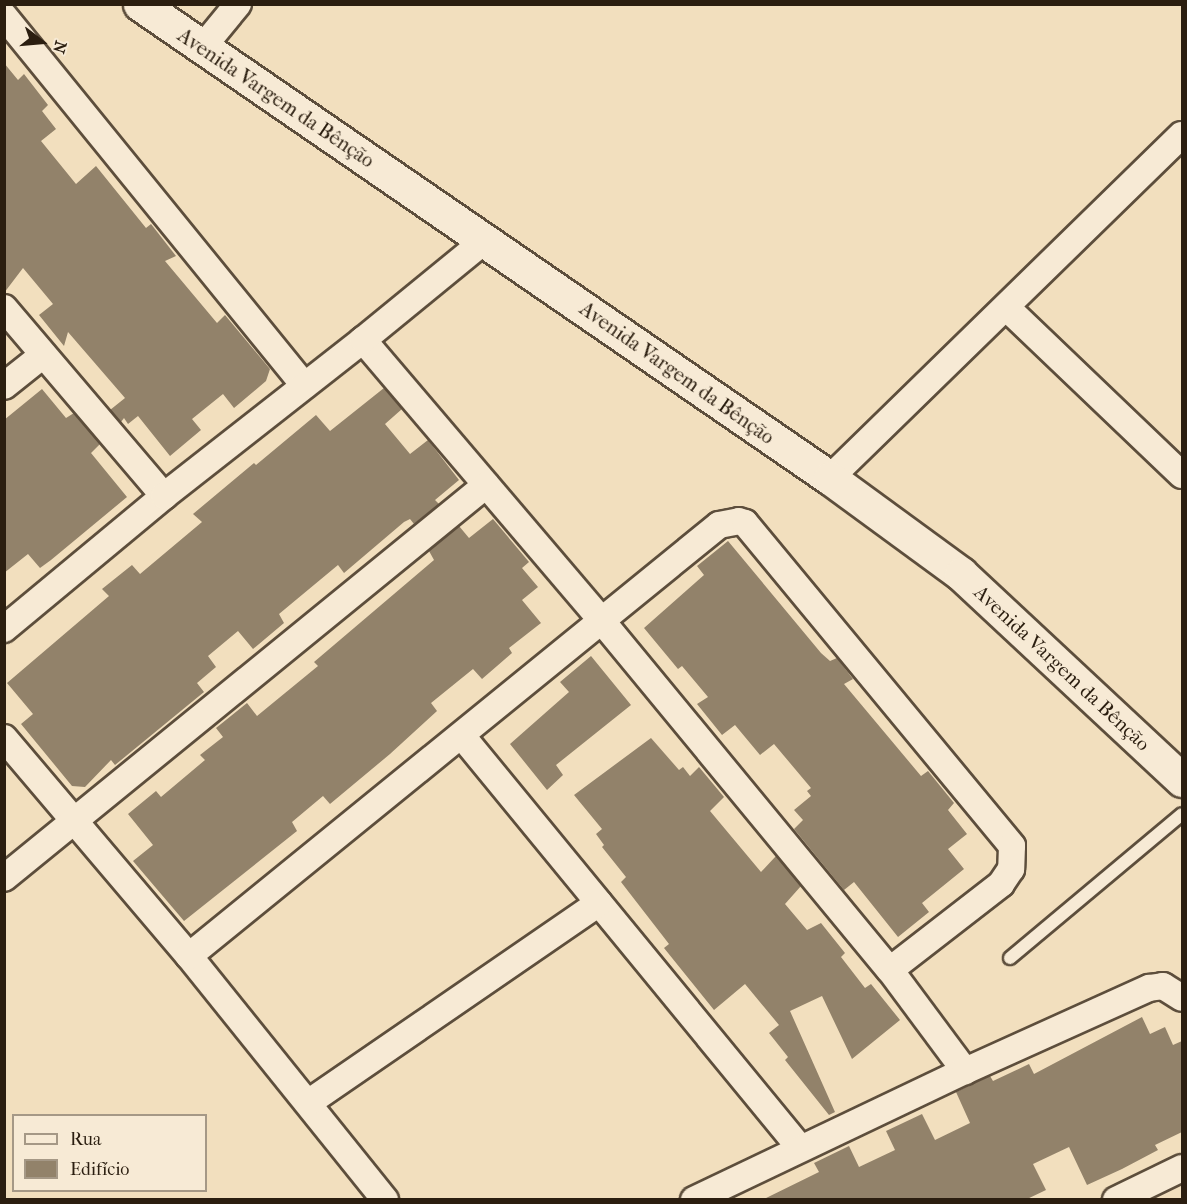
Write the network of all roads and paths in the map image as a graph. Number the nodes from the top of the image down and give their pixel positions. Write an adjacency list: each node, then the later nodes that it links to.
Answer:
1 (140, 4): 4 (street, Avenida Vargem da Bênção)
2 (238, 4): 4 (street)
3 (4, 16): 11 (street)
4 (202, 48): 6 (street, Avenida Vargem da Bênção)
5 (1178, 148): 7 (street)
6 (484, 240): 9 (street); 14 (street, Avenida Vargem da Bênção)
7 (1006, 307): 13 (street); 14 (street)
8 (4, 308): 10 (street)
9 (363, 340): 11 (street); 15 (street)
10 (43, 355): 12 (street); 16 (street)
11 (304, 385): 16 (street)
12 (4, 386)
13 (1182, 475)
14 (830, 478): 21 (street, Avenida Vargem da Bênção)
15 (486, 485): 17 (street); 23 (street)
16 (164, 495): 18 (street)
17 (601, 620): 19 (street); 28 (street); 28 (street)
18 (4, 629)
19 (462, 736): 25 (street); 26 (street)
20 (4, 738): 23 (street)
21 (1182, 780)
22 (1182, 814): 27 (lane)
23 (74, 820): 24 (street); 26 (street)
24 (4, 878)
25 (599, 903): 31 (street); 32 (street)
26 (189, 956): 31 (street)
27 (1010, 958)
28 (890, 970): 30 (street)
29 (1182, 998): 30 (street)
30 (965, 1071): 32 (street)
31 (308, 1102): 35 (street)
32 (800, 1148): 34 (street)
33 (1182, 1168): 37 (street)
34 (727, 1193): 36 (street)
35 (385, 1200)
36 (694, 1200)
37 (1116, 1200)

